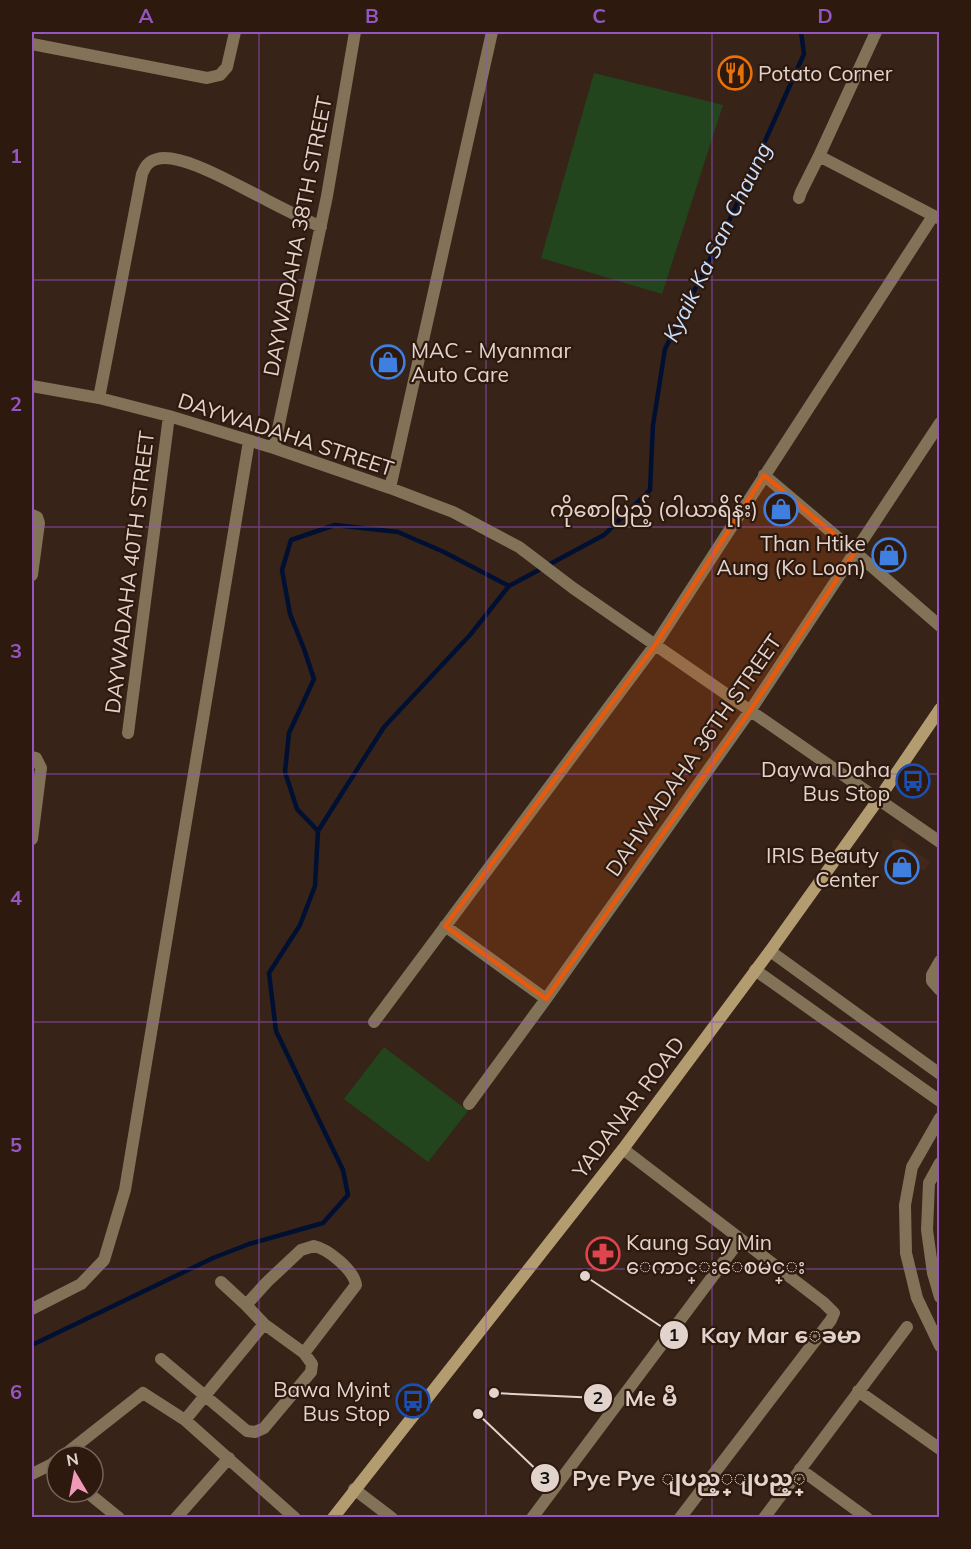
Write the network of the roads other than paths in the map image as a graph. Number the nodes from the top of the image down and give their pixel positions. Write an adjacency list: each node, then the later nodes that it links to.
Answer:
1 (235, 32): 5 (street)
2 (355, 32): 9 (street, DAYWADAHA 38TH STREET)
3 (492, 32): 17 (street)
4 (876, 32): 6 (street)
5 (32, 44)
6 (819, 156): 7 (street); 8 (street)
7 (799, 198)
8 (936, 217): 16 (street)
9 (321, 227): 11 (street); 15 (street, DAYWADAHA 38TH STREET)
10 (32, 386): 11 (street, DAYWADAHA STREET)
11 (99, 398): 12 (street, DAYWADAHA STREET)
12 (169, 416): 14 (street, DAYWADAHA STREET); 25 (street, DAYWADAHA 40TH STREET)
13 (939, 423): 19 (street, DAHWADAHA 36TH STREET)
14 (249, 441): 15 (street, DAYWADAHA STREET); 47 (street)
15 (274, 448): 17 (street, DAYWADAHA STREET)
16 (764, 475): 19 (street); 22 (street)
17 (390, 488): 22 (street, DAYWADAHA STREET)
18 (32, 514): 20 (street)
19 (855, 552): 21 (street); 24 (street, DAHWADAHA 36TH STREET)
20 (32, 574)
21 (939, 626)
22 (654, 645): 24 (street); 30 (street)
23 (939, 709): 27 (main road, YADANAR ROAD)
24 (750, 711): 27 (street); 35 (street, DAHWADAHA 36TH STREET)
25 (128, 733)
26 (32, 757): 28 (street)
27 (878, 800): 29 (street); 31 (main road, YADANAR ROAD)
28 (32, 839)
29 (939, 842)
30 (445, 926): 35 (street); 36 (street)
31 (770, 951): 33 (main road, YADANAR ROAD); 37 (street)
32 (939, 961): 34 (street)
33 (755, 970): 38 (street); 41 (main road, YADANAR ROAD)
34 (939, 990)
35 (546, 999): 39 (street, DAHWADAHA 36TH STREET)
36 (374, 1022)
37 (939, 1074)
38 (939, 1101)
39 (470, 1104)
40 (939, 1118): 50 (street)
41 (623, 1149): 43 (street); 60 (main road, YADANAR ROAD)
42 (939, 1163): 45 (street)
43 (740, 1240): 67 (street); 68 (street)
44 (221, 1282): 46 (street)
45 (939, 1297)
46 (246, 1305): 48 (street); 51 (street)
47 (32, 1309)
48 (264, 1324): 51 (street); 54 (street)
49 (907, 1327): 53 (street)
50 (939, 1346)
51 (304, 1353): 54 (street)
52 (161, 1359): 54 (street)
53 (858, 1391): 57 (street); 59 (street)
54 (205, 1397): 55 (street)
55 (185, 1420): 56 (street); 58 (street)
56 (78, 1444)
57 (939, 1449)
58 (229, 1458): 63 (street); 64 (street)
59 (800, 1469): 69 (street); 70 (street)
60 (354, 1489): 65 (main road, YADANAR ROAD); 66 (street)
61 (102, 1504): 62 (street)
62 (119, 1518)
63 (176, 1518)
64 (295, 1518)
65 (333, 1518)
66 (392, 1518)
67 (532, 1518)
68 (680, 1518)
69 (764, 1518)
70 (867, 1518)

